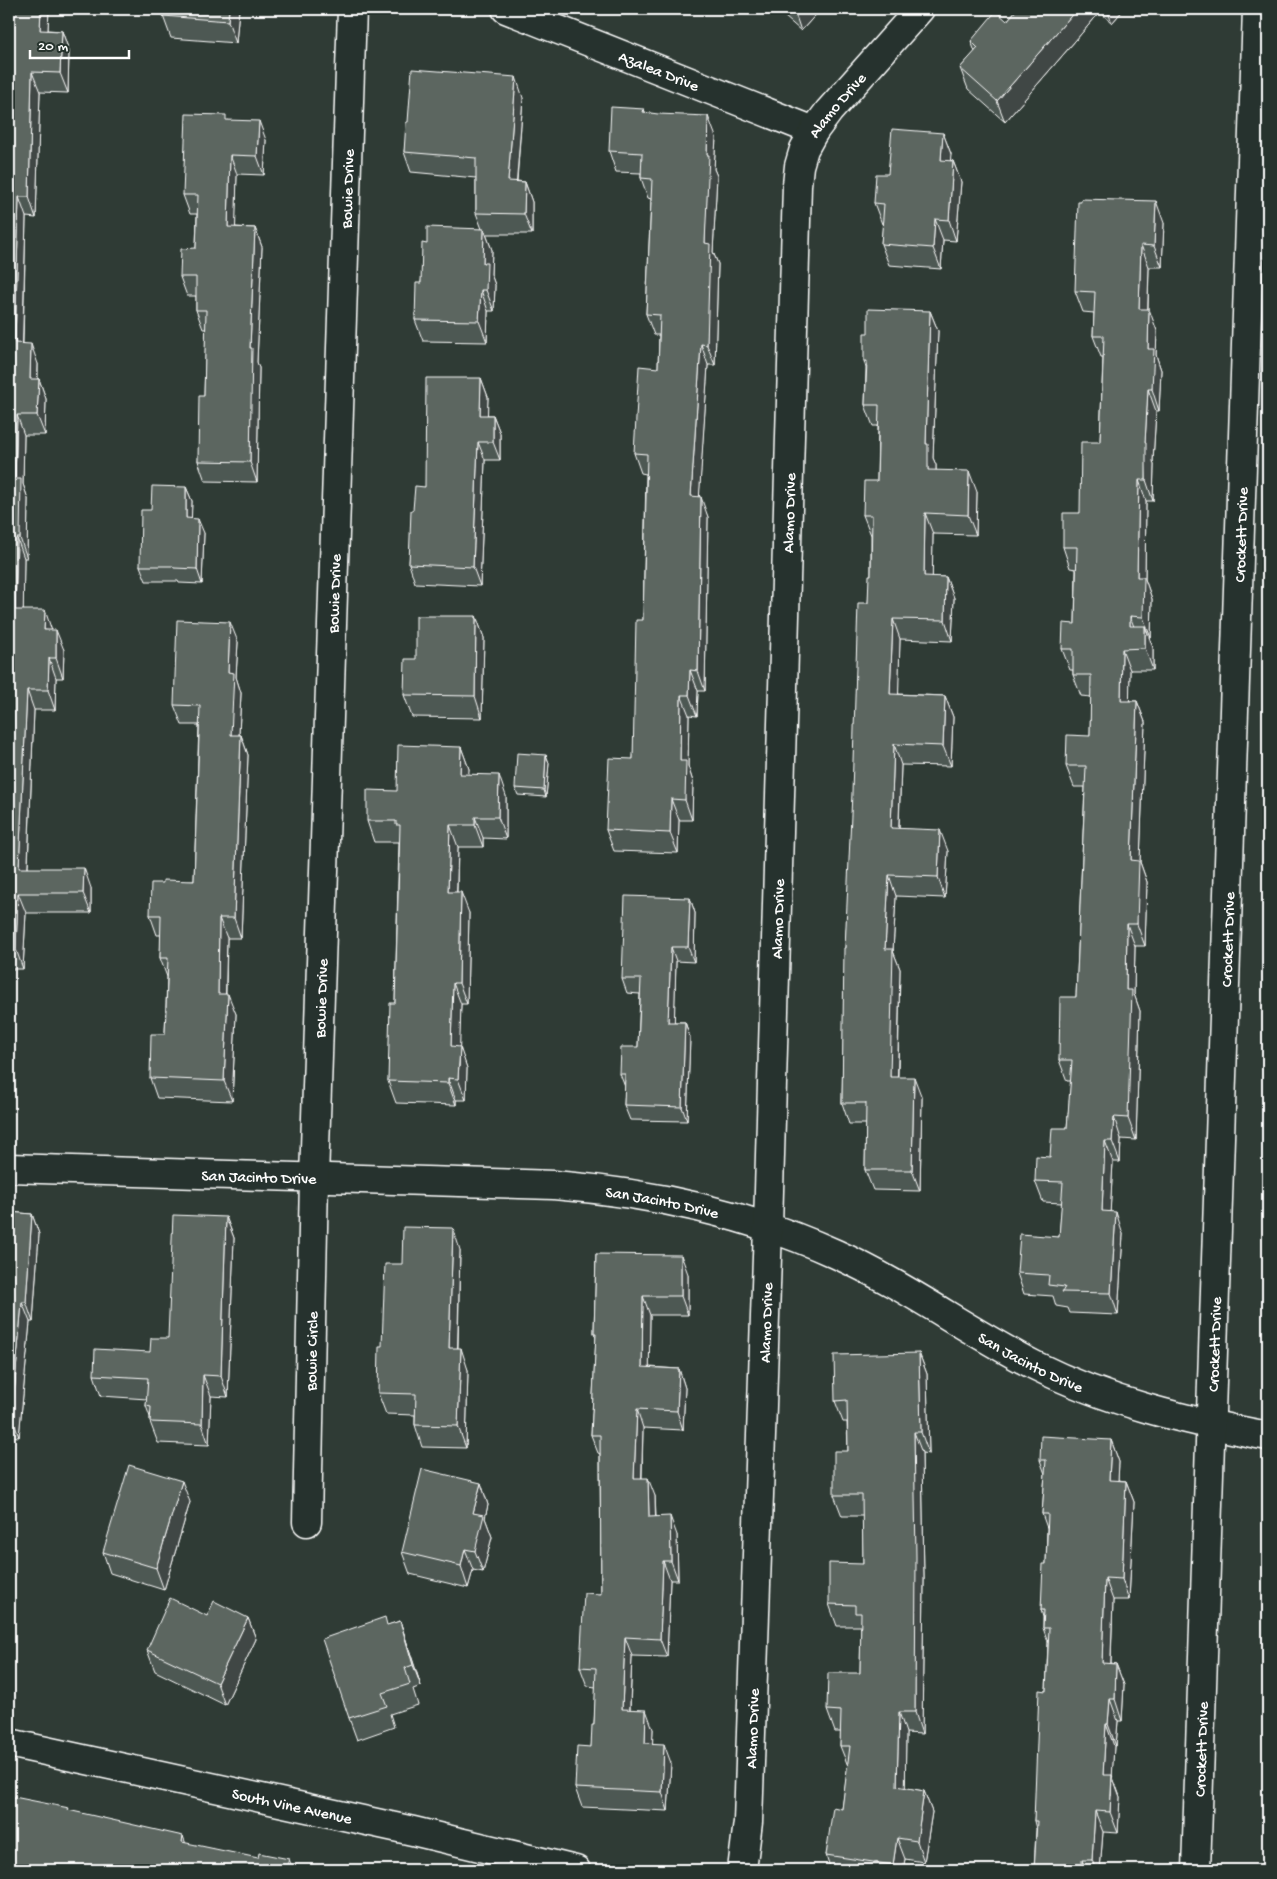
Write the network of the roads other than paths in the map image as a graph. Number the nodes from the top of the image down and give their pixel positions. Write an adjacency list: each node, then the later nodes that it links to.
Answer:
1 (352, 9): 7 (street, Bowie Drive)
2 (506, 9): 5 (street, Azalea Drive)
3 (920, 9): 5 (street, Alamo Drive)
4 (1257, 9): 9 (street, Crockett Drive)
5 (814, 131): 8 (street, Alamo Drive)
6 (9, 1168): 7 (street, San Jacinto Drive)
7 (314, 1178): 8 (street, San Jacinto Drive); 11 (street, Bowie Circle)
8 (768, 1228): 9 (street, San Jacinto Drive); 14 (street, Alamo Drive)
9 (1211, 1426): 10 (street, San Jacinto Drive); 15 (street, Crockett Drive)
10 (1268, 1436)
11 (307, 1522)
12 (9, 1743): 13 (street, South Vine Avenue)
13 (576, 1870)
14 (742, 1870)
15 (1196, 1870)

